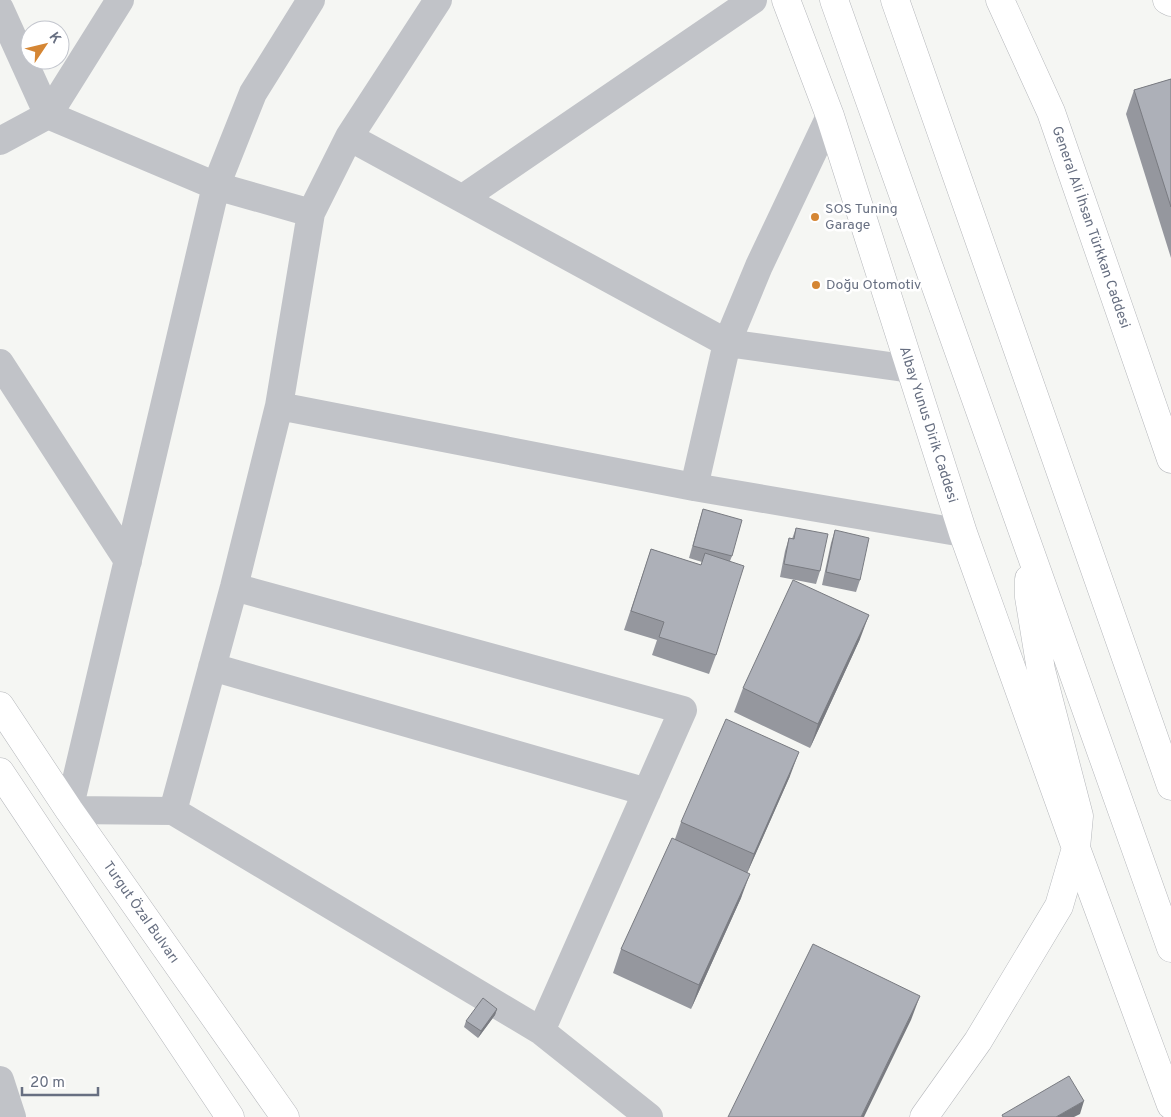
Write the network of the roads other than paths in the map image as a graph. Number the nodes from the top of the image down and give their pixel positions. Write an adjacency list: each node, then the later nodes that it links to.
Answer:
1 (120, 0): 12 (street)
2 (311, 0): 16 (street)
3 (438, 0): 14 (street)
4 (753, 0): 17 (street)
5 (786, 0): 13 (main road, Albay Yunus Dirik Caddesi)
6 (834, 0): 27 (main road)
7 (894, 0): 33 (main road)
8 (1000, 0): 23 (main road, General Ali İhsan Türkkan Caddesi)
9 (1166, 0): 10 (main road)
10 (1171, 2)
11 (0, 9): 12 (street)
12 (48, 115): 15 (street); 16 (street)
13 (830, 116): 19 (street); 21 (main road, Albay Yunus Dirik Caddesi)
14 (349, 137): 17 (street); 18 (street)
15 (0, 141)
16 (216, 186): 18 (street); 28 (street)
17 (463, 198): 19 (street)
18 (310, 213): 22 (street)
19 (727, 342): 21 (street); 25 (street)
20 (0, 363): 28 (street)
21 (912, 369): 26 (main road, Albay Yunus Dirik Caddesi)
22 (279, 406): 25 (street); 29 (street)
23 (1162, 406): 24 (main road, General Ali İhsan Türkkan Caddesi)
24 (1171, 459)
25 (694, 487): 26 (street)
26 (963, 533): 37 (main road, Albay Yunus Dirik Caddesi)
27 (1030, 550): 37 (main road); 38 (main road)
28 (128, 561): 35 (street)
29 (234, 587): 30 (street); 34 (street)
30 (212, 667): 34 (street); 36 (street)
31 (0, 706): 35 (main road, Turgut Özal Bulvarı)
32 (0, 772): 43 (main road)
33 (1171, 786)
34 (647, 792): 39 (street)
35 (69, 810): 36 (street); 44 (main road, Turgut Özal Bulvarı)
36 (173, 811): 39 (street)
37 (1076, 848): 41 (main road, Albay Yunus Dirik Caddesi); 46 (main road)
38 (1171, 948)
39 (541, 1031): 45 (street)
40 (0, 1080): 42 (street)
41 (1171, 1105)
42 (12, 1117)
43 (230, 1117)
44 (285, 1117)
45 (649, 1117)
46 (924, 1117)

